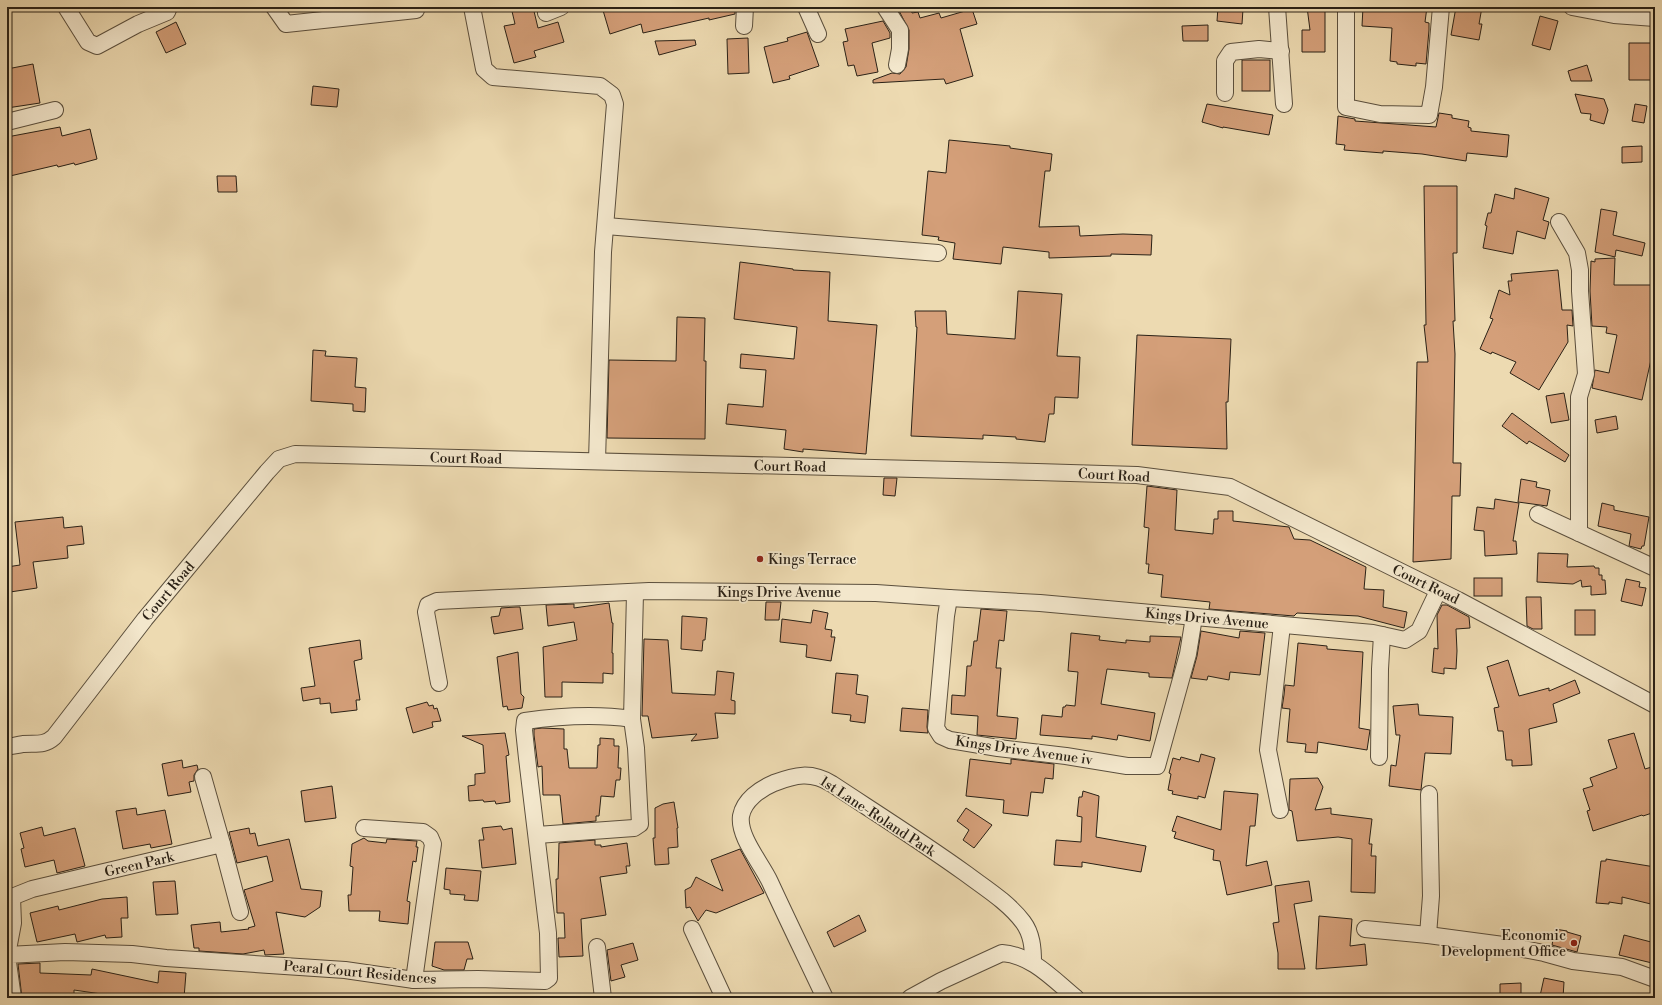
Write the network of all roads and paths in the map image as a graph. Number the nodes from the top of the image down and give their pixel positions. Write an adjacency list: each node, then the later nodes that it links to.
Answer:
1 (66, 7): 2 (street)
2 (170, 7)
3 (274, 7): 12 (street)
4 (472, 7): 23 (street)
5 (745, 7): 14 (street)
6 (806, 7): 15 (street)
7 (885, 7): 17 (street)
8 (1277, 7): 16 (street)
9 (1346, 7): 10 (street)
10 (1441, 7)
11 (1572, 7): 13 (street)
12 (416, 10)
13 (1655, 18)
14 (744, 26)
15 (818, 34)
16 (1281, 51): 18 (street); 19 (street)
17 (898, 65)
18 (1225, 93)
19 (1284, 104)
20 (56, 110): 21 (street)
21 (7, 122)
22 (1559, 222): 27 (street)
23 (606, 226): 24 (street); 25 (street)
24 (938, 253)
25 (597, 461): 29 (street, Court Road); 38 (street, Court Road)
26 (1538, 514): 27 (street)
27 (1579, 533): 28 (street)
28 (1655, 568)
29 (1438, 591): 34 (street, Kings Drive Avenue); 36 (street, Court Road)
30 (635, 593): 31 (street, Kings Drive Avenue); 35 (street, Kings Drive Avenue); 37 (street)
31 (949, 598): 32 (street, Kings Drive Avenue); 32 (street, Kings Drive Avenue iv)
32 (1194, 617): 33 (street, Kings Drive Avenue)
33 (1282, 625): 34 (street, Kings Drive Avenue); 42 (street)
34 (1382, 635): 39 (street)
35 (439, 683)
36 (1655, 705)
37 (632, 719): 44 (street); 44 (street, Pearal Court Residences)
38 (7, 747)
39 (1379, 757)
40 (203, 776): 45 (street)
41 (1429, 794): 49 (street)
42 (1280, 810)
43 (364, 828): 54 (street)
44 (537, 835): 54 (street, Pearal Court Residences)
45 (222, 844): 46 (street); 51 (street, Green Park)
46 (240, 912)
47 (1365, 929): 49 (street)
48 (692, 930): 57 (street)
49 (1428, 935): 53 (street)
50 (597, 946): 56 (street)
51 (7, 955): 54 (street, Pearal Court Residences); 55 (street)
52 (1033, 962): 58 (street, 1st Lane-Roland Park); 59 (street); 60 (street)
53 (1655, 979)
54 (414, 980)
55 (13, 998)
56 (603, 998)
57 (724, 998)
58 (825, 998)
59 (910, 998)
60 (1076, 998)

